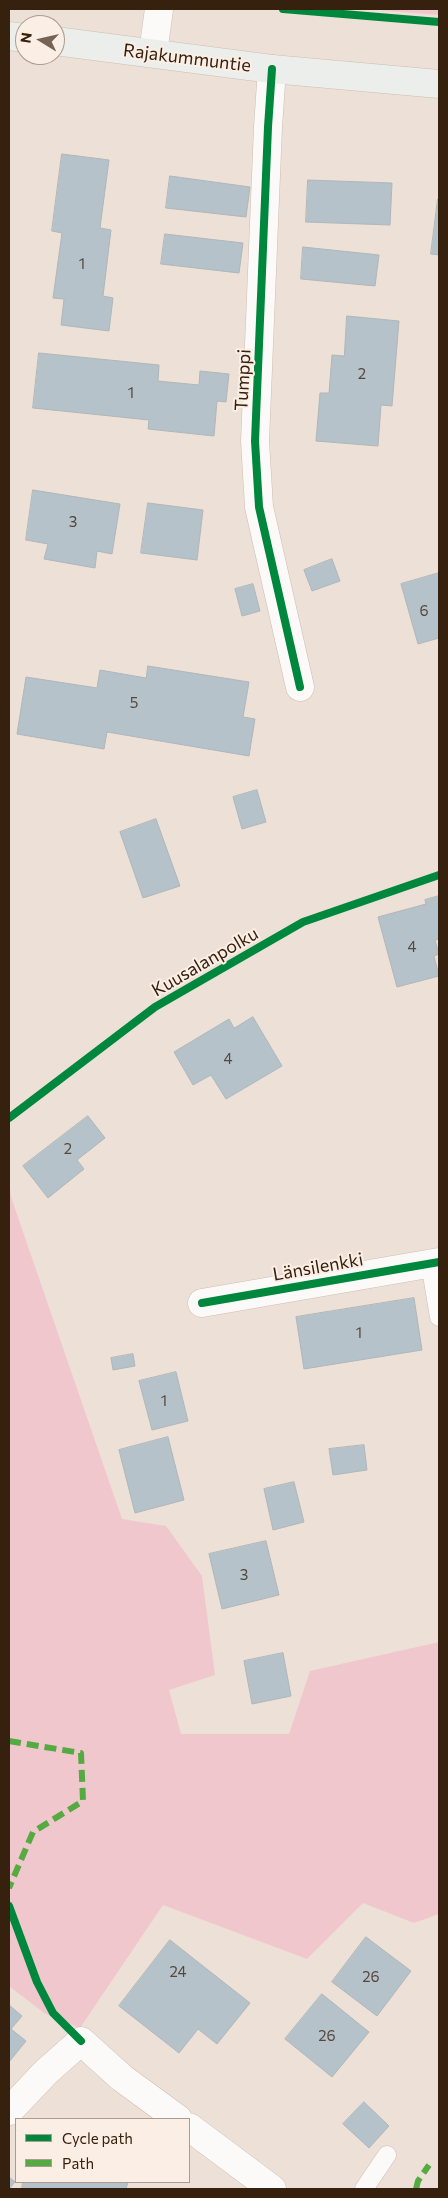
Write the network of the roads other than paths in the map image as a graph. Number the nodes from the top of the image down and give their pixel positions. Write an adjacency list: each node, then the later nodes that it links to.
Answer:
1 (160, 9): 3 (street)
2 (65, 43): 3 (street, Rajakummuntie)
3 (153, 53): 4 (street, Rajakummuntie)
4 (272, 69): 5 (street, Rajakummuntie); 6 (street, Tumppi)
5 (439, 84)
6 (300, 687)
7 (435, 1263): 8 (street, Länsilenkki); 9 (lane)
8 (202, 1303)
9 (439, 1317)
10 (9, 2111): 11 (street)
11 (177, 2118)
12 (190, 2128): 14 (street)
13 (387, 2154): 15 (lane)
14 (272, 2189)
15 (364, 2189)

